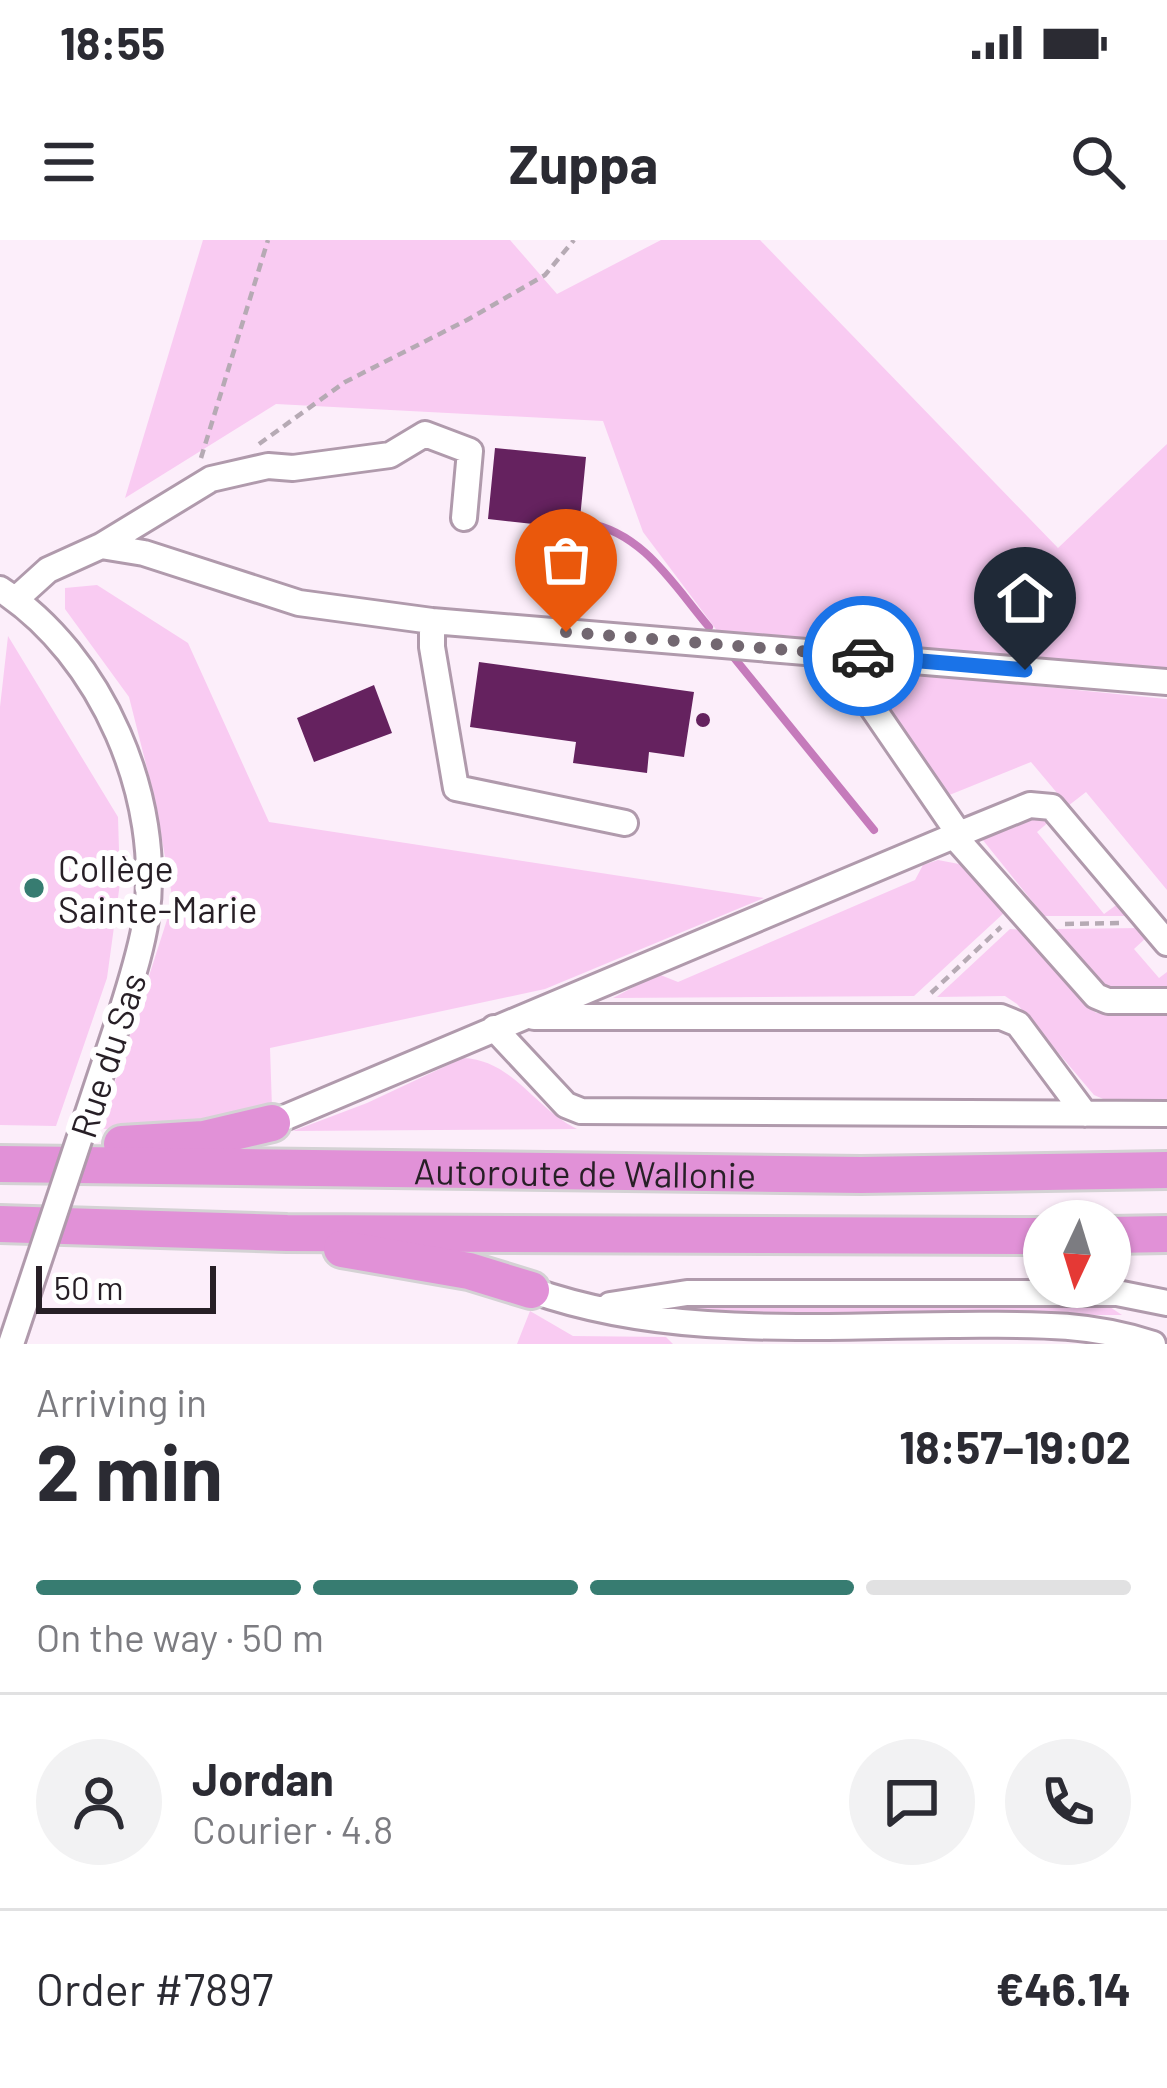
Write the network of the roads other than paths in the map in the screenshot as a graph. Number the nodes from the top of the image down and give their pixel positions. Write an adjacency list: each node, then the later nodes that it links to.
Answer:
1 (464, 518): 2 (street)
2 (100, 546): 3 (street); 4 (street)
3 (8, 594): 28 (street, Rue du Sas, bridge)
4 (432, 622): 5 (street); 7 (street)
5 (835, 653): 6 (street); 8 (street)
6 (1167, 682)
7 (625, 823)
8 (957, 834): 9 (street); 10 (street); 11 (street)
9 (1167, 943)
10 (1167, 1001)
11 (521, 1017): 12 (street); 13 (street)
12 (494, 1028): 13 (street); 15 (street)
13 (1085, 1114): 14 (street)
14 (1167, 1114)
15 (272, 1123): 16 (highway)
16 (0, 1147)
17 (0, 1164): 18 (highway, Autoroute de Wallonie)
18 (1167, 1170)
19 (0, 1224): 20 (highway, Autoroute de Wallonie)
20 (287, 1233): 23 (highway, Autoroute de Wallonie); 24 (highway)
21 (1167, 1234): 22 (highway)
22 (1131, 1235)
23 (1023, 1236)
24 (532, 1290): 26 (street)
25 (1167, 1303): 26 (street)
26 (590, 1308): 27 (street)
27 (811, 1335): 29 (street)
28 (11, 1344)
29 (1153, 1344)

